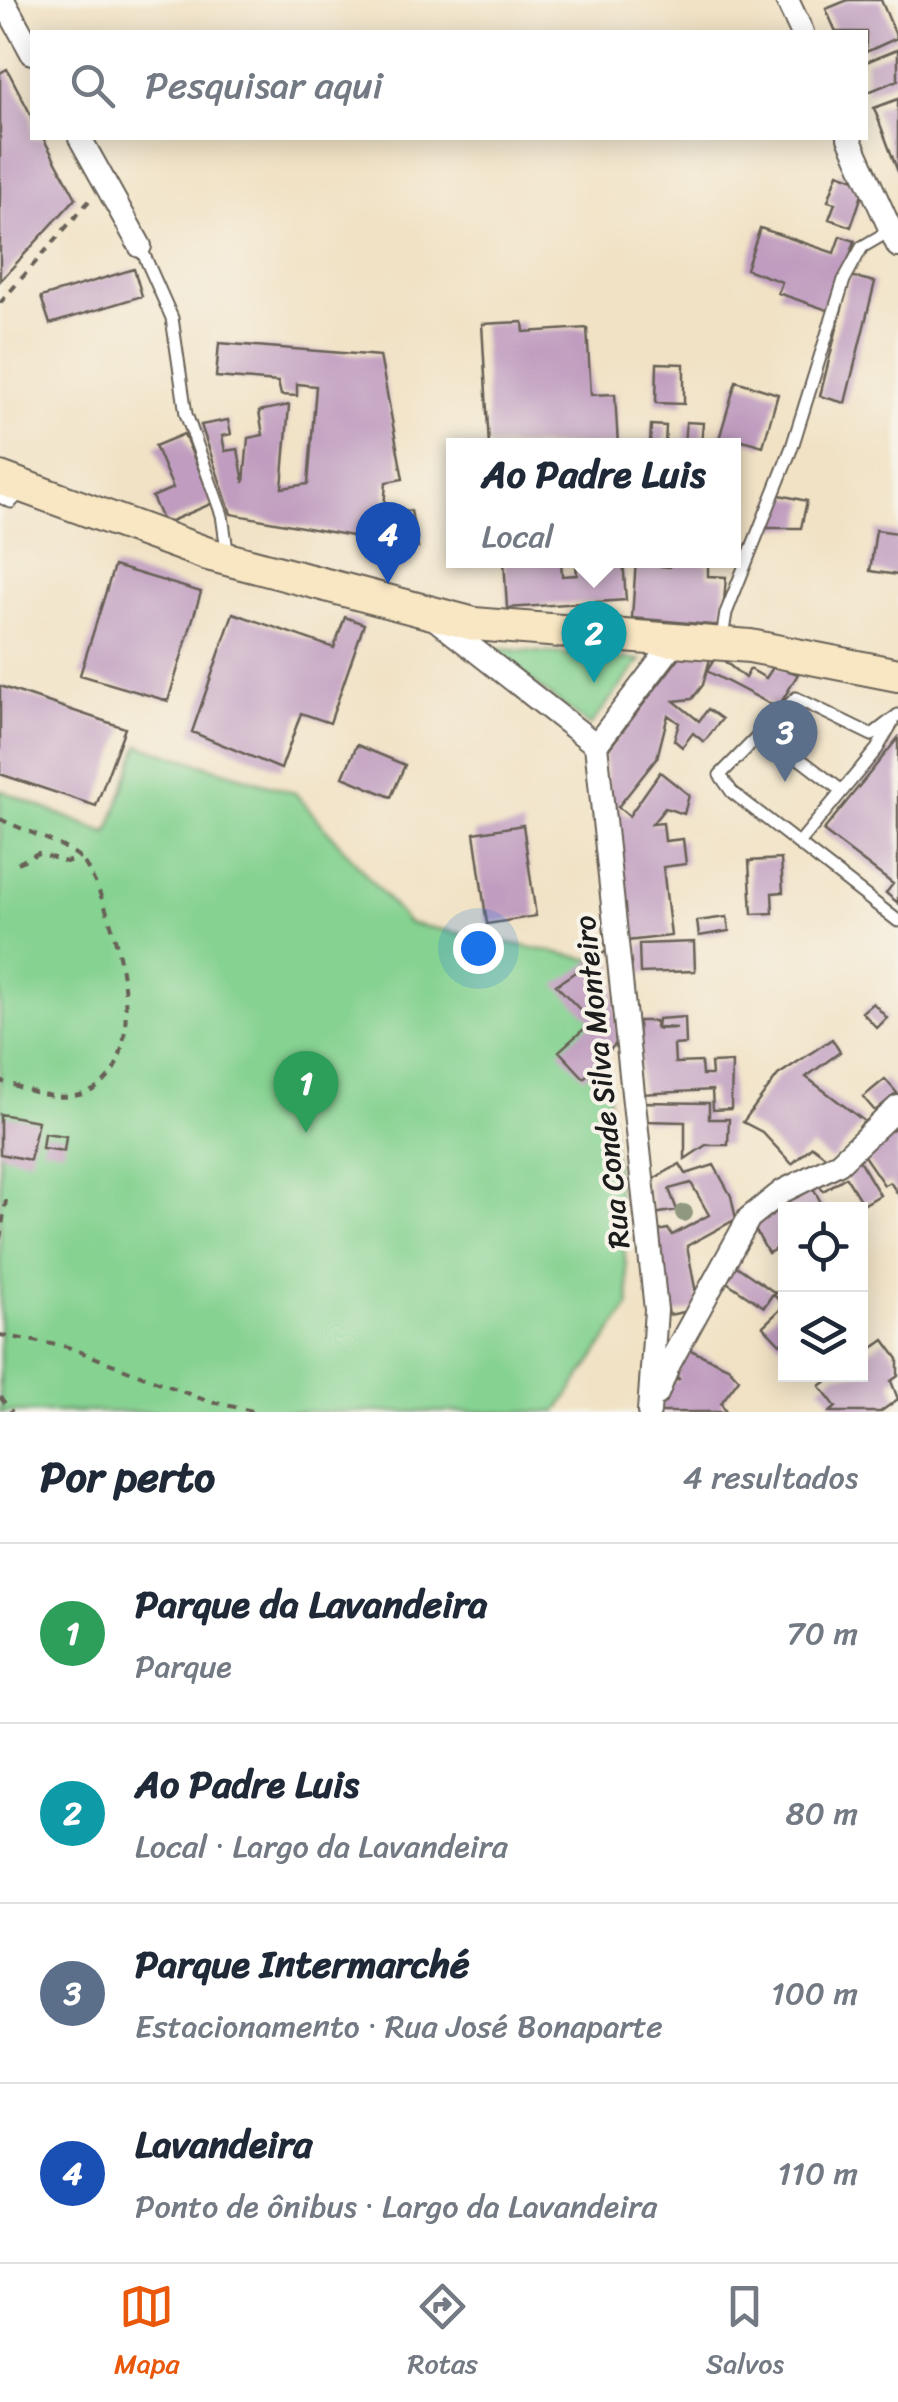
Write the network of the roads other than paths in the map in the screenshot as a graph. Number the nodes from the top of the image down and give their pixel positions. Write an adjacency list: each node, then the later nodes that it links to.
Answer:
1 (3, 0): 4 (street)
2 (787, 0): 3 (street)
3 (801, 30)
4 (30, 49)
5 (81, 140): 8 (street)
6 (850, 140): 7 (street)
7 (895, 237): 13 (lane)
8 (140, 246): 10 (lane)
9 (9, 488): 10 (main road)
10 (228, 560): 11 (main road)
11 (426, 612): 12 (main road); 17 (street)
12 (678, 639): 13 (main road); 17 (street)
13 (721, 642): 14 (main road)
14 (898, 675)
15 (897, 716): 16 (lane); 18 (lane)
16 (763, 731): 18 (lane); 19 (lane)
17 (596, 745): 22 (street, Rua Conde Silva Monteiro)
18 (842, 790): 19 (lane)
19 (800, 842): 20 (lane)
20 (898, 921)
21 (898, 1107): 22 (street)
22 (650, 1412)

